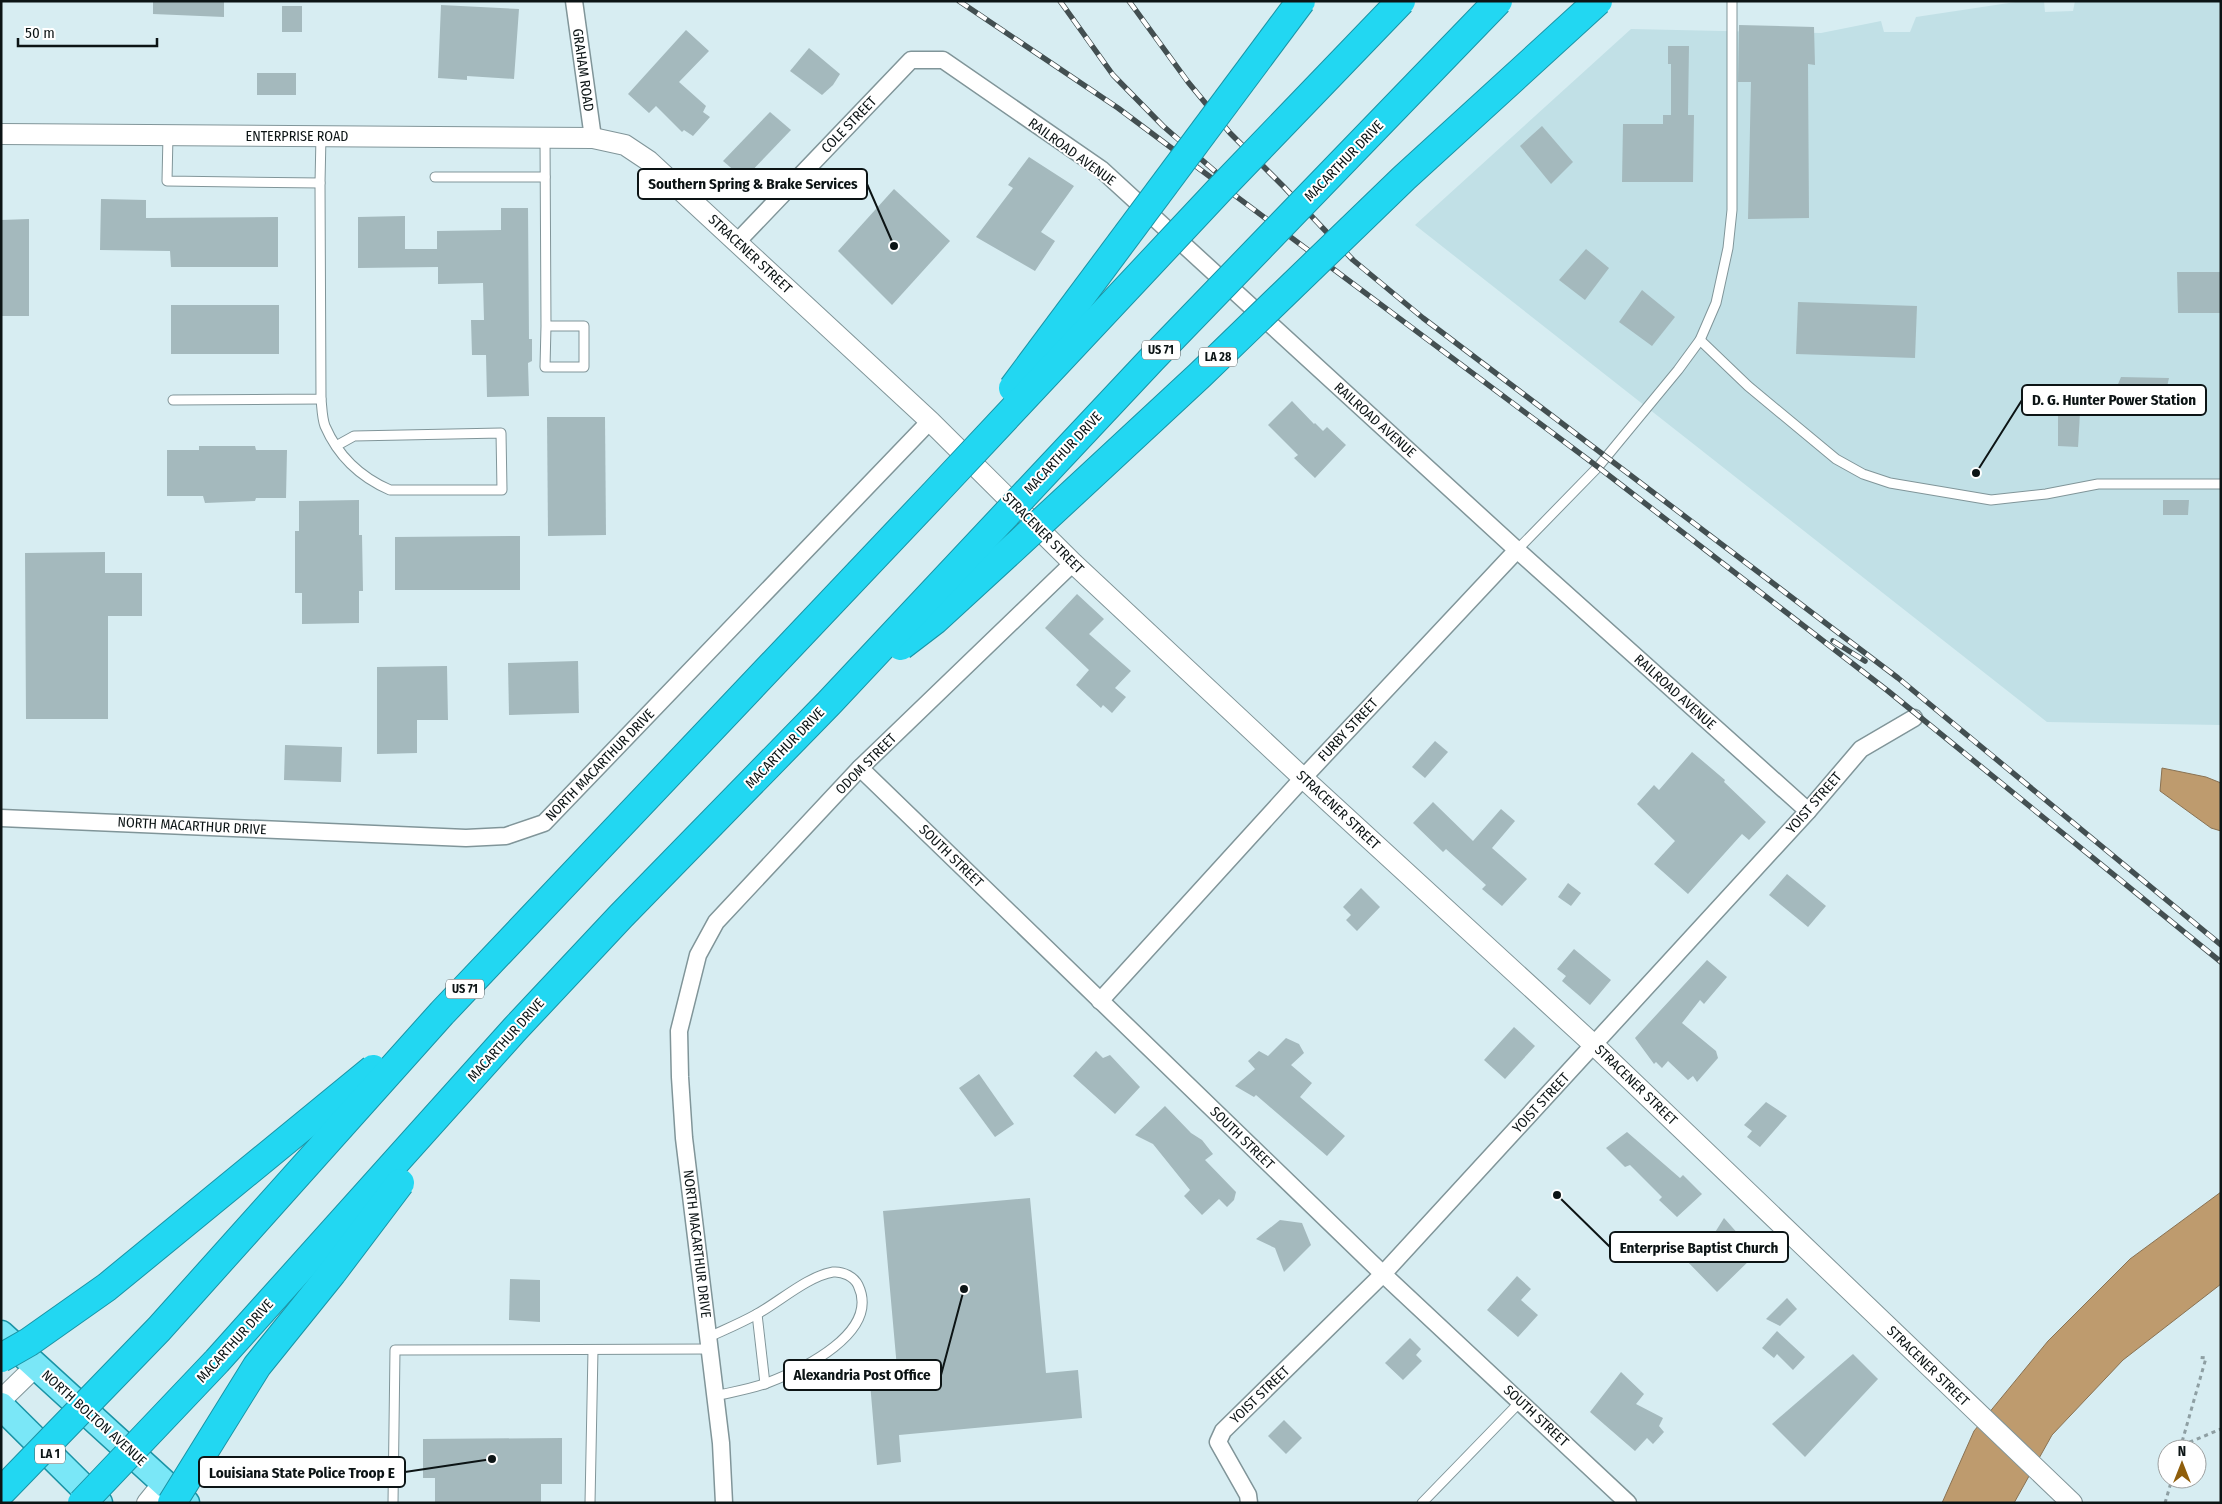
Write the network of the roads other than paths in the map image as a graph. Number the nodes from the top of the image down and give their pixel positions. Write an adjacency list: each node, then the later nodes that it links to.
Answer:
1 (574, 1): 12 (street, GRAHAM ROAD)
2 (1301, 1): 24 (highway, bridge)
3 (1401, 1): 24 (highway, US 71, bridge)
4 (1498, 1): 27 (highway, MACARTHUR DRIVE / US 71, bridge)
5 (1598, 1): 27 (highway, LA 28, bridge)
6 (1732, 1): 18 (lane)
7 (924, 59): 16 (street, COLE STREET); 25 (street, RAILROAD AVENUE)
8 (1, 134): 9 (street, ENTERPRISE ROAD)
9 (168, 135): 10 (street, ENTERPRISE ROAD); 15 (lane)
10 (321, 136): 11 (street, ENTERPRISE ROAD); 15 (lane)
11 (545, 138): 12 (street, ENTERPRISE ROAD); 14 (lane)
12 (593, 138): 16 (street, STRACENER STREET)
13 (435, 177): 14 (lane)
14 (545, 177): 17 (lane)
15 (320, 182): 19 (lane)
16 (737, 242): 21 (street, STRACENER STREET)
17 (546, 326): 17 (lane)
18 (1700, 340): 23 (lane); 25 (lane)
19 (321, 399): 20 (lane); 22 (lane)
20 (173, 400)
21 (930, 421): 26 (street, STRACENER STREET); 32 (street, NORTH MACARTHUR DRIVE)
22 (336, 446): 22 (lane)
23 (2221, 484)
24 (935, 493): 35 (highway, US 71, bridge)
25 (1517, 550): 30 (street, FURBY STREET); 31 (street, RAILROAD AVENUE)
26 (1073, 563): 29 (street, ODOM STREET); 30 (street, STRACENER STREET)
27 (829, 703): 36 (highway, MACARTHUR DRIVE / US 71, bridge)
28 (1914, 718): 31 (street, YOIST STREET)
29 (860, 768): 33 (street, ODOM STREET); 34 (street, SOUTH STREET)
30 (1303, 778): 34 (street, FURBY STREET); 37 (street, STRACENER STREET)
31 (1808, 811): 37 (street, YOIST STREET)
32 (1, 818)
33 (689, 986): 41 (street, NORTH MACARTHUR DRIVE)
34 (1100, 1001): 38 (street, SOUTH STREET)
35 (442, 1013): 43 (highway, bridge); 50 (highway, US 71, bridge)
36 (516, 1029): 51 (highway, bridge); 52 (highway, MACARTHUR DRIVE / US 71, bridge)
37 (1594, 1045): 38 (street, YOIST STREET); 62 (street, STRACENER STREET)
38 (1383, 1274): 48 (street, SOUTH STREET); 59 (street, YOIST STREET)
39 (757, 1314): 41 (lane); 45 (lane); 45 (lane)
40 (1, 1334): 44 (main road, NORTH BOLTON AVENUE)
41 (709, 1343): 42 (lane); 46 (street, NORTH MACARTHUR DRIVE)
42 (593, 1350): 56 (lane); 57 (lane)
43 (1, 1358)
44 (36, 1366): 47 (street); 51 (main road, NORTH BOLTON AVENUE)
45 (765, 1384): 46 (lane)
46 (715, 1396): 58 (street, NORTH MACARTHUR DRIVE)
47 (1, 1400)
48 (1520, 1402): 60 (lane); 61 (street, SOUTH STREET)
49 (1, 1406): 53 (main road, LA 1)
50 (1, 1492)
51 (168, 1492): 54 (street); 55 (main road, NORTH BOLTON AVENUE)
52 (82, 1503)
53 (99, 1503)
54 (147, 1503)
55 (186, 1503)
56 (393, 1503)
57 (590, 1503)
58 (724, 1503)
59 (1249, 1503)
60 (1422, 1503)
61 (1628, 1503)
62 (2072, 1503)

